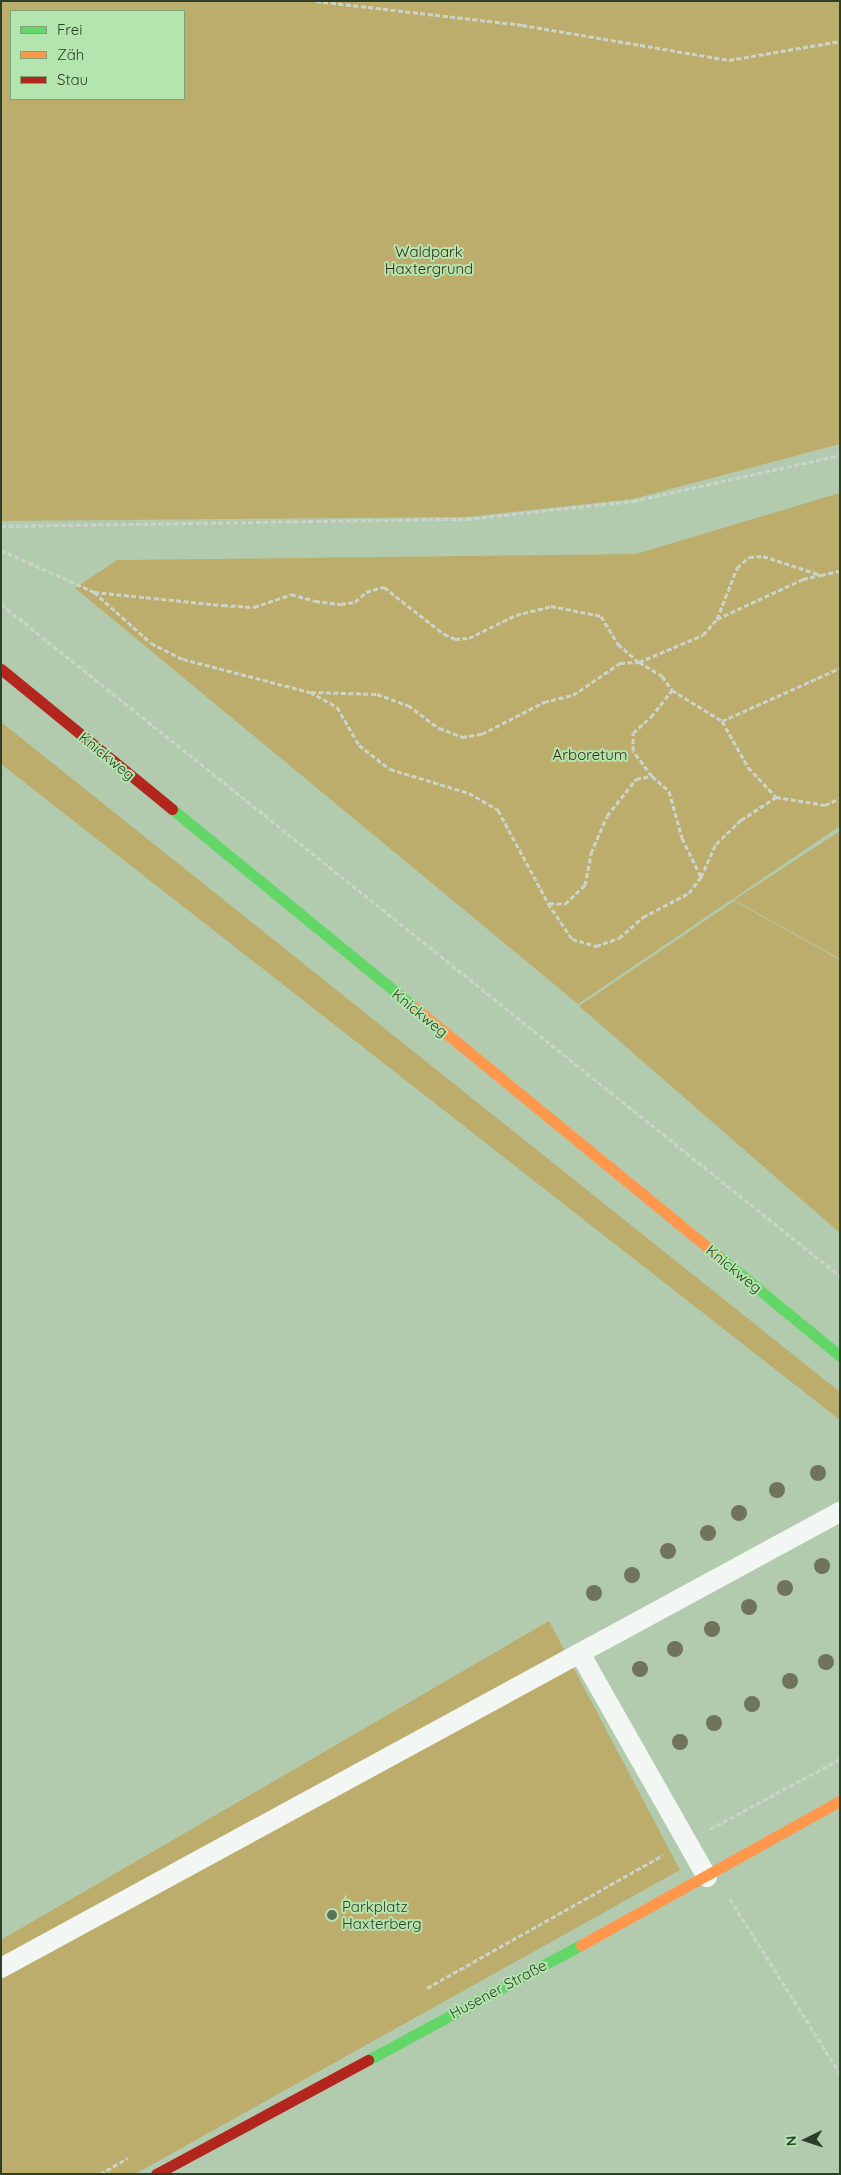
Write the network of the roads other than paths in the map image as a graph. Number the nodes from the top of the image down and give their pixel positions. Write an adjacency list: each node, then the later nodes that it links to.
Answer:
1 (1, 669): 2 (street, Knickweg)
2 (840, 1356)
3 (840, 1512): 4 (lane)
4 (580, 1653): 6 (lane); 7 (lane)
5 (840, 1802): 6 (street, Husener Straße)
6 (710, 1875): 8 (street, Husener Straße)
7 (1, 1968)
8 (156, 2174)

